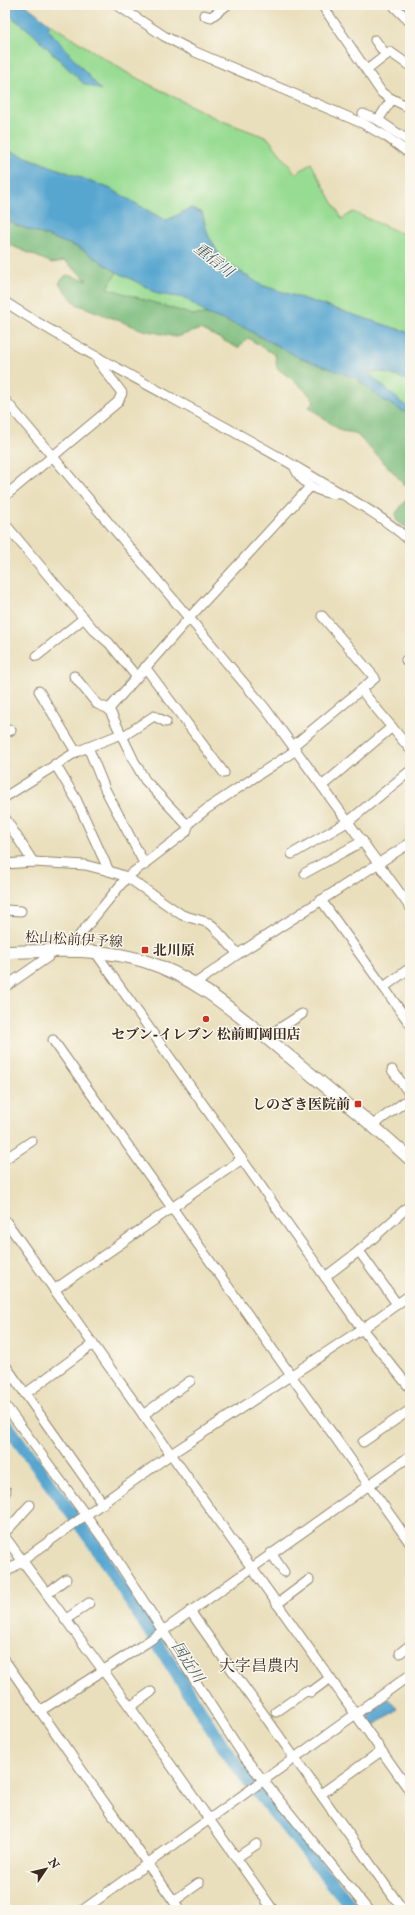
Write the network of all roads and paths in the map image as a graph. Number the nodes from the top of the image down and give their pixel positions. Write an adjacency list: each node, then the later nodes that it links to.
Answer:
1 (116, 5): 16 (street)
2 (227, 5): 5 (street)
3 (322, 5): 10 (street)
4 (397, 5): 6 (street)
5 (204, 15)
6 (410, 22)
7 (375, 40): 8 (street)
8 (386, 55): 9 (street); 10 (street)
9 (410, 66)
10 (367, 70): 11 (street)
11 (392, 99): 12 (street); 14 (street)
12 (410, 108)
13 (363, 114): 14 (street)
14 (378, 120): 15 (street)
15 (410, 142)
16 (410, 154)
17 (5, 302): 18 (street)
18 (98, 357): 20 (street); 21 (street)
19 (5, 400): 20 (street)
20 (53, 456): 24 (street); 28 (street)
21 (293, 465): 22 (street); 23 (street)
22 (309, 488): 23 (street); 28 (street)
23 (342, 494): 26 (street)
24 (5, 496)
25 (5, 524): 29 (street)
26 (410, 541)
27 (322, 616): 34 (street)
28 (190, 617): 31 (street); 41 (street)
29 (84, 618): 30 (street); 33 (street)
30 (37, 656)
31 (144, 667): 33 (street); 46 (street)
32 (74, 676): 36 (street)
33 (136, 676): 36 (street)
34 (361, 690): 38 (street); 41 (street)
35 (40, 691): 43 (street)
36 (108, 709): 39 (street)
37 (166, 722): 39 (street)
38 (392, 727): 42 (street); 47 (street)
39 (121, 736): 40 (street); 51 (street)
40 (88, 747): 43 (street); 58 (street)
41 (294, 748): 47 (street); 51 (street)
42 (410, 749)
43 (76, 752): 44 (street)
44 (55, 764): 48 (street); 59 (street)
45 (410, 771): 50 (street)
46 (224, 773)
47 (323, 785): 50 (street)
48 (5, 797)
49 (5, 818): 55 (street)
50 (348, 821): 52 (street); 54 (street)
51 (188, 826): 58 (street)
52 (363, 841): 56 (street); 60 (street)
53 (410, 843): 56 (street)
54 (292, 854)
55 (34, 862): 57 (street); 59 (street)
56 (379, 863): 62 (street); 63 (street)
57 (5, 864)
58 (144, 865): 61 (street)
59 (109, 871): 61 (street)
60 (305, 873)
61 (128, 877): 68 (street); 70 (street)
62 (321, 900): 70 (street); 74 (street)
63 (410, 907)
64 (5, 910): 65 (street)
65 (21, 911)
66 (51, 951): 67 (main road, 松山松前伊予線); 68 (main road, 松山松前伊予線); 73 (street)
67 (5, 952)
68 (68, 952): 69 (main road, 松山松前伊予線)
69 (96, 952): 72 (main road, 松山松前伊予線); 85 (street)
70 (238, 954): 72 (street)
71 (410, 968): 74 (street)
72 (196, 983): 78 (main road, 松山松前伊予線)
73 (5, 987)
74 (384, 987): 76 (street)
75 (302, 1014): 78 (street)
76 (410, 1024)
77 (53, 1040): 88 (street)
78 (268, 1040): 82 (main road, 松山松前伊予線)
79 (392, 1070): 80 (street)
80 (410, 1094)
81 (410, 1098): 82 (street)
82 (373, 1125): 86 (main road, 松山松前伊予線)
83 (32, 1141): 84 (street)
84 (5, 1159)
85 (242, 1159): 88 (street); 91 (street)
86 (410, 1159)
87 (410, 1205): 90 (street)
88 (172, 1208): 92 (street); 98 (street)
89 (5, 1220): 92 (street)
90 (359, 1251): 91 (street); 94 (street)
91 (325, 1277): 95 (street)
92 (54, 1290): 96 (street)
93 (409, 1298): 94 (street)
94 (397, 1304): 95 (street)
95 (362, 1329): 98 (street); 100 (street)
96 (93, 1344): 101 (street); 104 (street)
97 (5, 1365): 101 (street)
98 (291, 1374): 106 (street); 108 (street)
99 (190, 1381): 104 (street)
100 (409, 1385)
101 (25, 1394): 109 (street)
102 (5, 1405): 111 (street)
103 (410, 1410): 105 (street)
104 (143, 1415): 106 (street)
105 (363, 1442)
106 (171, 1454): 109 (street); 117 (street)
107 (410, 1456): 108 (street)
108 (369, 1484): 114 (street); 115 (street)
109 (103, 1504): 111 (street)
110 (30, 1505): 112 (street)
111 (85, 1516): 116 (street); 127 (street)
112 (5, 1532)
113 (5, 1537): 116 (street)
114 (410, 1542)
115 (272, 1553): 117 (street); 118 (street)
116 (22, 1561): 119 (street); 122 (street)
117 (252, 1568): 124 (street); 125 (street)
118 (284, 1572)
119 (5, 1573)
120 (66, 1579): 122 (street)
121 (309, 1580): 124 (street)
122 (46, 1593): 126 (street)
123 (89, 1603): 126 (street)
124 (277, 1604): 133 (street)
125 (190, 1611): 127 (street); 140 (street)
126 (65, 1620): 131 (street)
127 (162, 1632): 131 (street); 141 (street)
128 (410, 1645): 129 (street)
129 (400, 1653)
130 (5, 1661): 136 (street)
131 (102, 1672): 135 (street); 136 (street)
132 (410, 1675): 138 (street)
133 (330, 1678): 137 (street); 138 (street)
134 (151, 1692): 135 (street)
135 (130, 1707): 144 (street)
136 (40, 1711): 147 (street)
137 (276, 1712)
138 (355, 1714): 139 (street); 140 (street)
139 (381, 1751): 142 (street); 143 (street)
140 (296, 1758): 141 (street); 143 (street)
141 (262, 1782): 144 (street); 153 (street)
142 (410, 1791)
143 (321, 1794): 154 (street)
144 (209, 1820): 146 (street); 147 (street)
145 (257, 1844): 146 (street)
146 (236, 1858): 152 (street)
147 (148, 1863): 149 (street); 150 (street)
148 (199, 1883): 149 (street)
149 (174, 1901): 151 (street)
150 (83, 1910)
151 (180, 1910)
152 (273, 1910)
153 (368, 1910)
154 (403, 1910)

